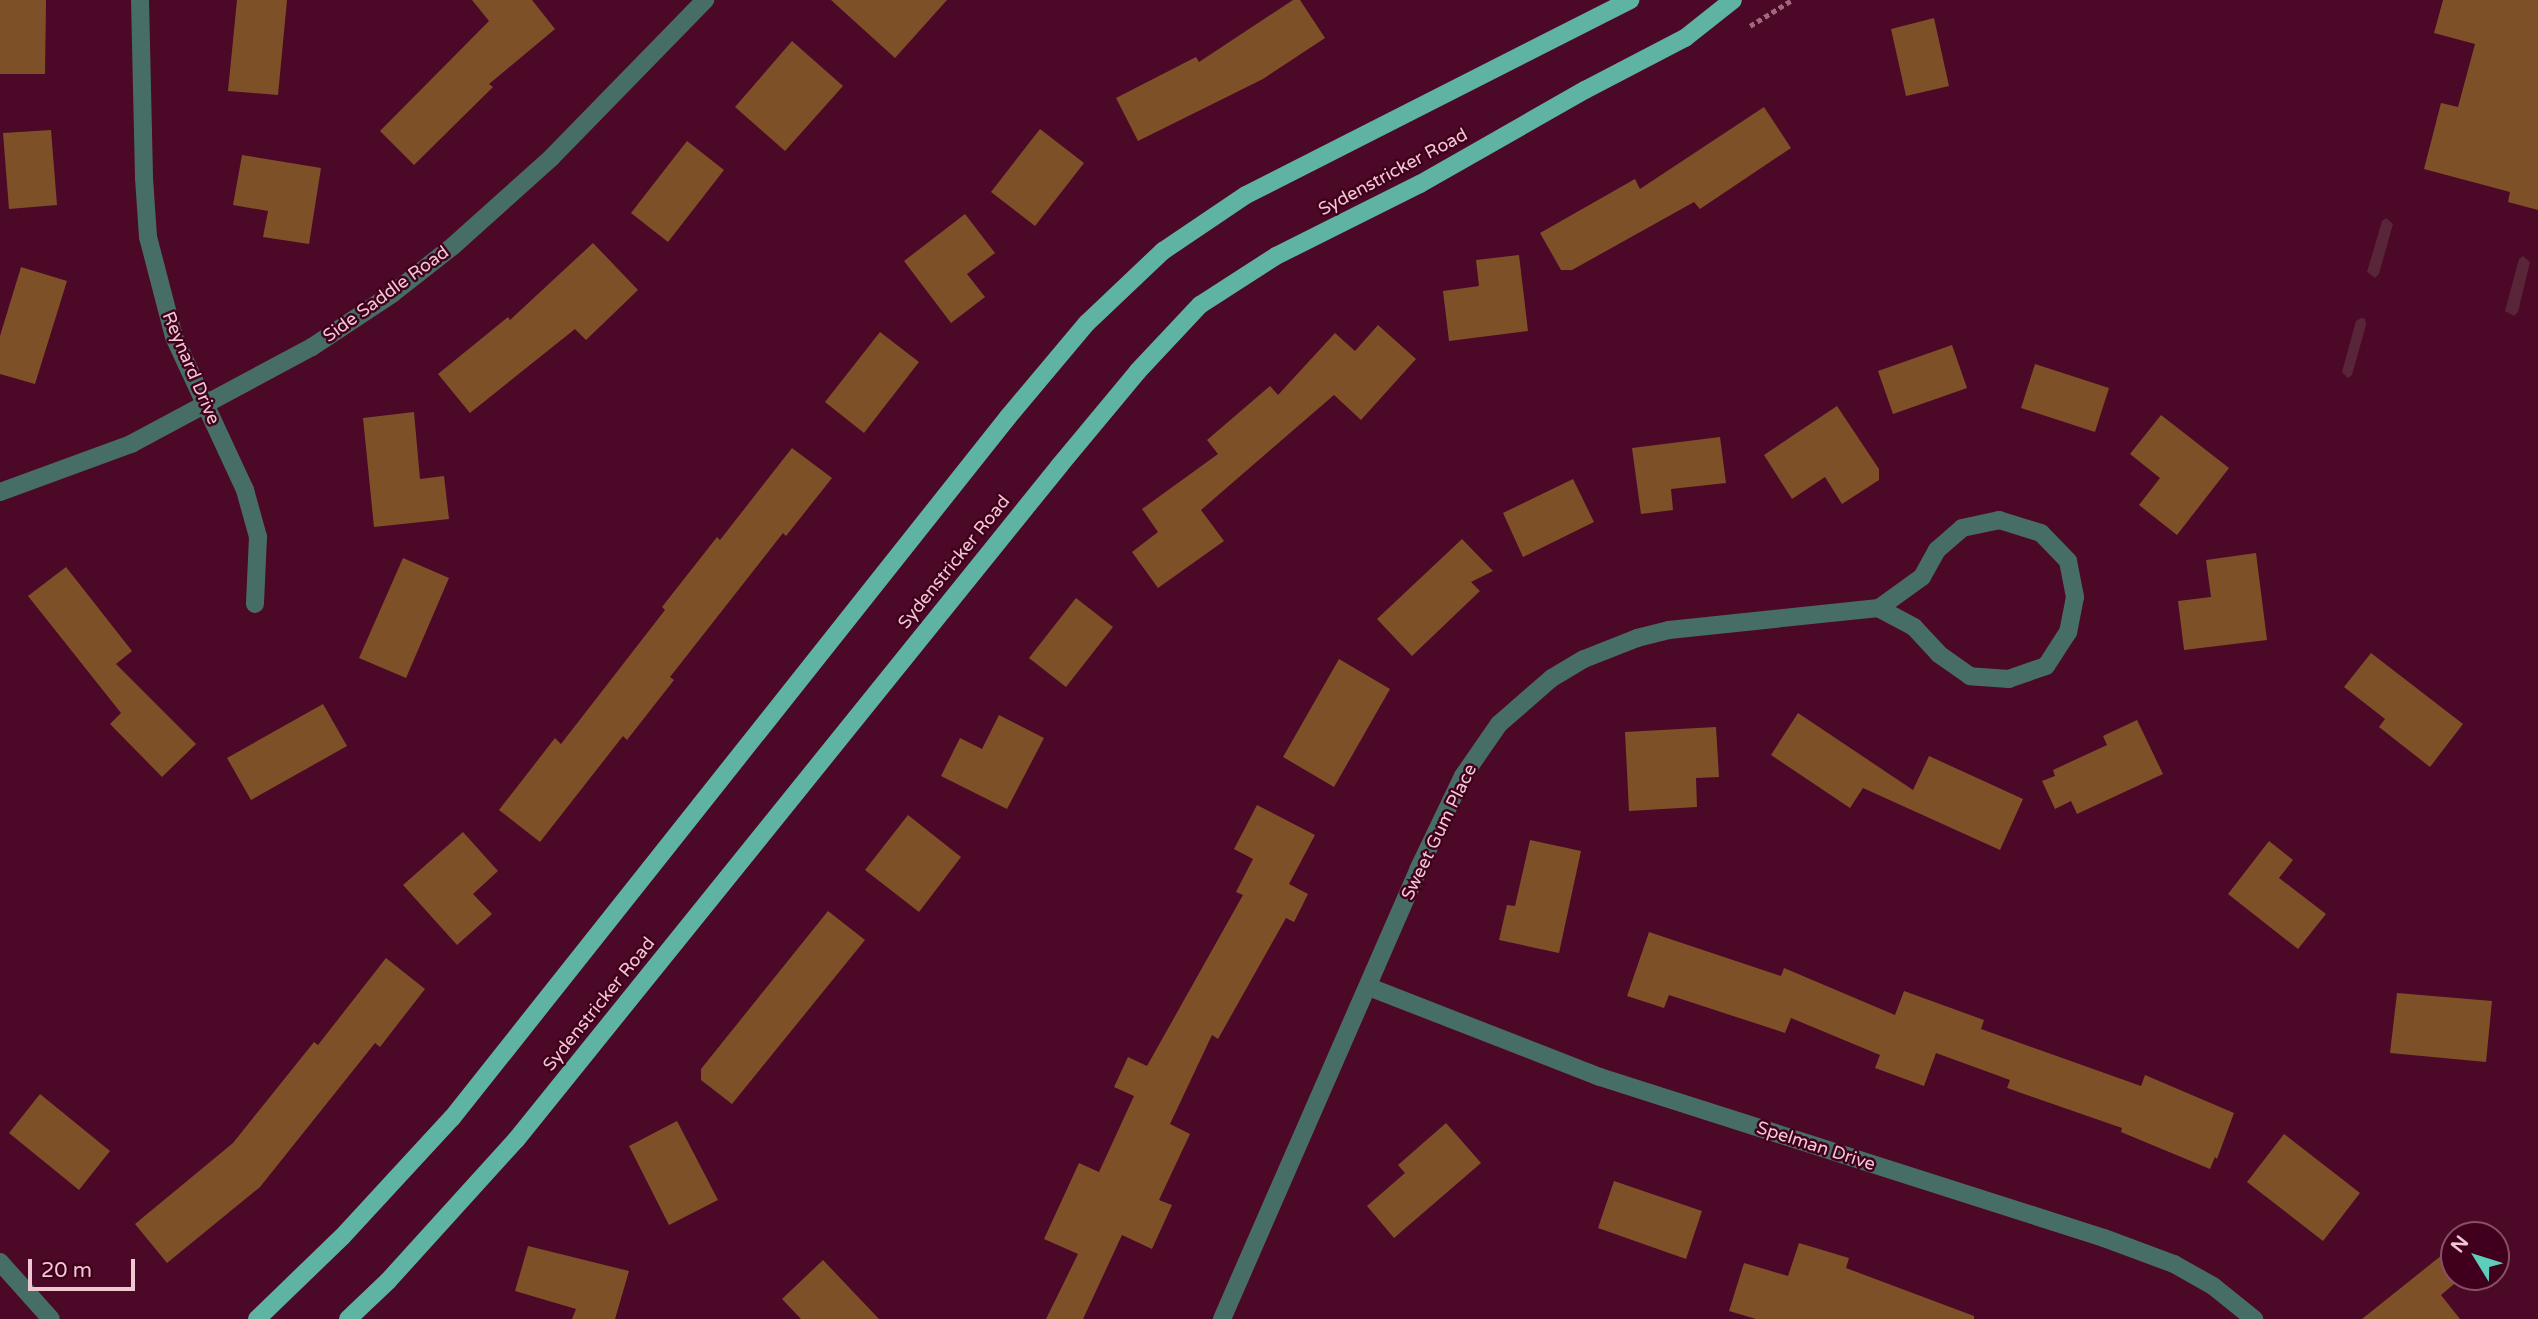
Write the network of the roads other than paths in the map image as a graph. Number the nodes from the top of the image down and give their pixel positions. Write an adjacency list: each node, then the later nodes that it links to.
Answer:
1 (140, 0): 5 (street, Reynard Drive)
2 (705, 0): 5 (street, Side Saddle Road)
3 (1630, 0): 12 (main road)
4 (1733, 0): 13 (main road, Sydenstricker Road)
5 (205, 406): 6 (street, Side Saddle Road); 7 (street, Reynard Drive)
6 (0, 492)
7 (255, 604)
8 (1879, 608): 8 (street, Sweet Gum Place); 9 (street, Sweet Gum Place)
9 (1369, 987): 14 (street, Sweet Gum Place); 15 (street, Spelman Drive)
10 (0, 1262): 11 (street)
11 (51, 1319)
12 (257, 1319)
13 (348, 1319)
14 (1222, 1319)
15 (2255, 1319)

